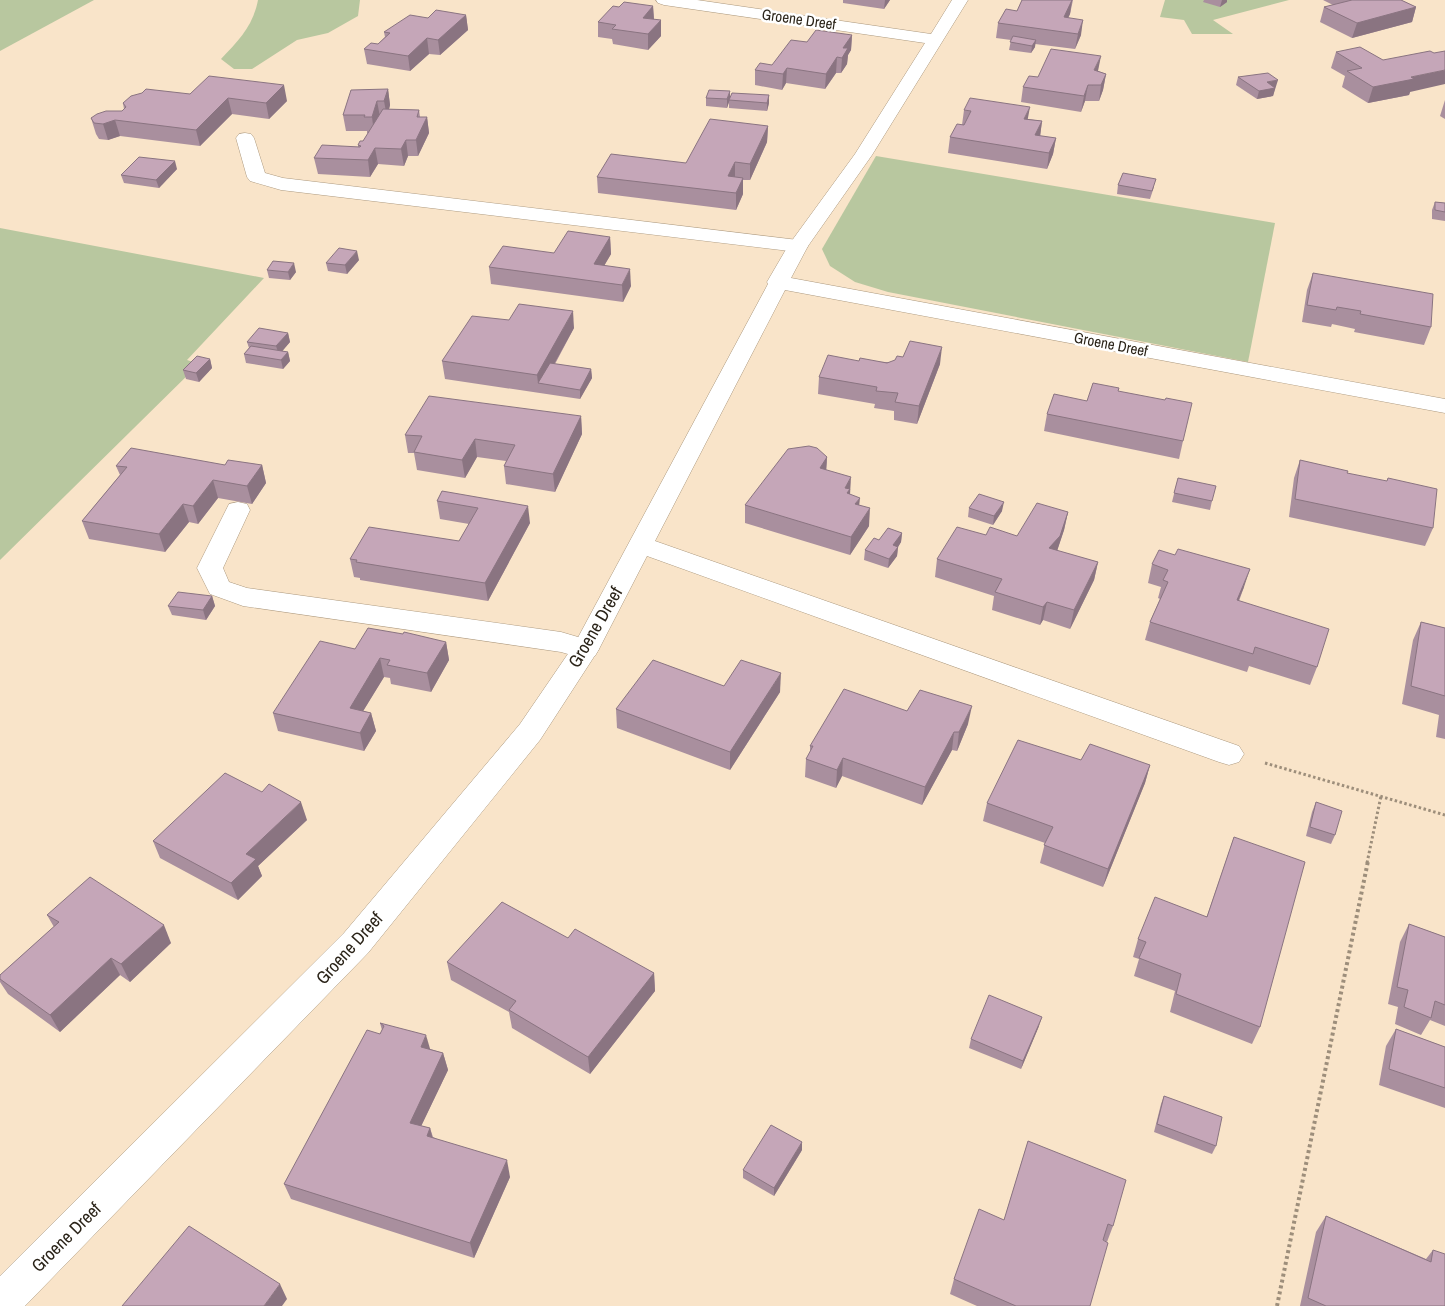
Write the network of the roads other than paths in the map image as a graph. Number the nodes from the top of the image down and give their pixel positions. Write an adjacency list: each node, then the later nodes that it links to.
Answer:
1 (664, 0): 3 (street, Groene Dreef)
2 (960, 0): 3 (street, Groene Dreef)
3 (934, 39): 5 (street, Groene Dreef)
4 (245, 138): 5 (street)
5 (798, 246): 6 (street, Groene Dreef)
6 (778, 282): 7 (street, Groene Dreef); 9 (street, Groene Dreef)
7 (1445, 406)
8 (238, 510): 10 (street)
9 (641, 544): 10 (street, Groene Dreef); 11 (street)
10 (585, 649): 12 (street, Groene Dreef)
11 (1229, 754)
12 (0, 1304)

